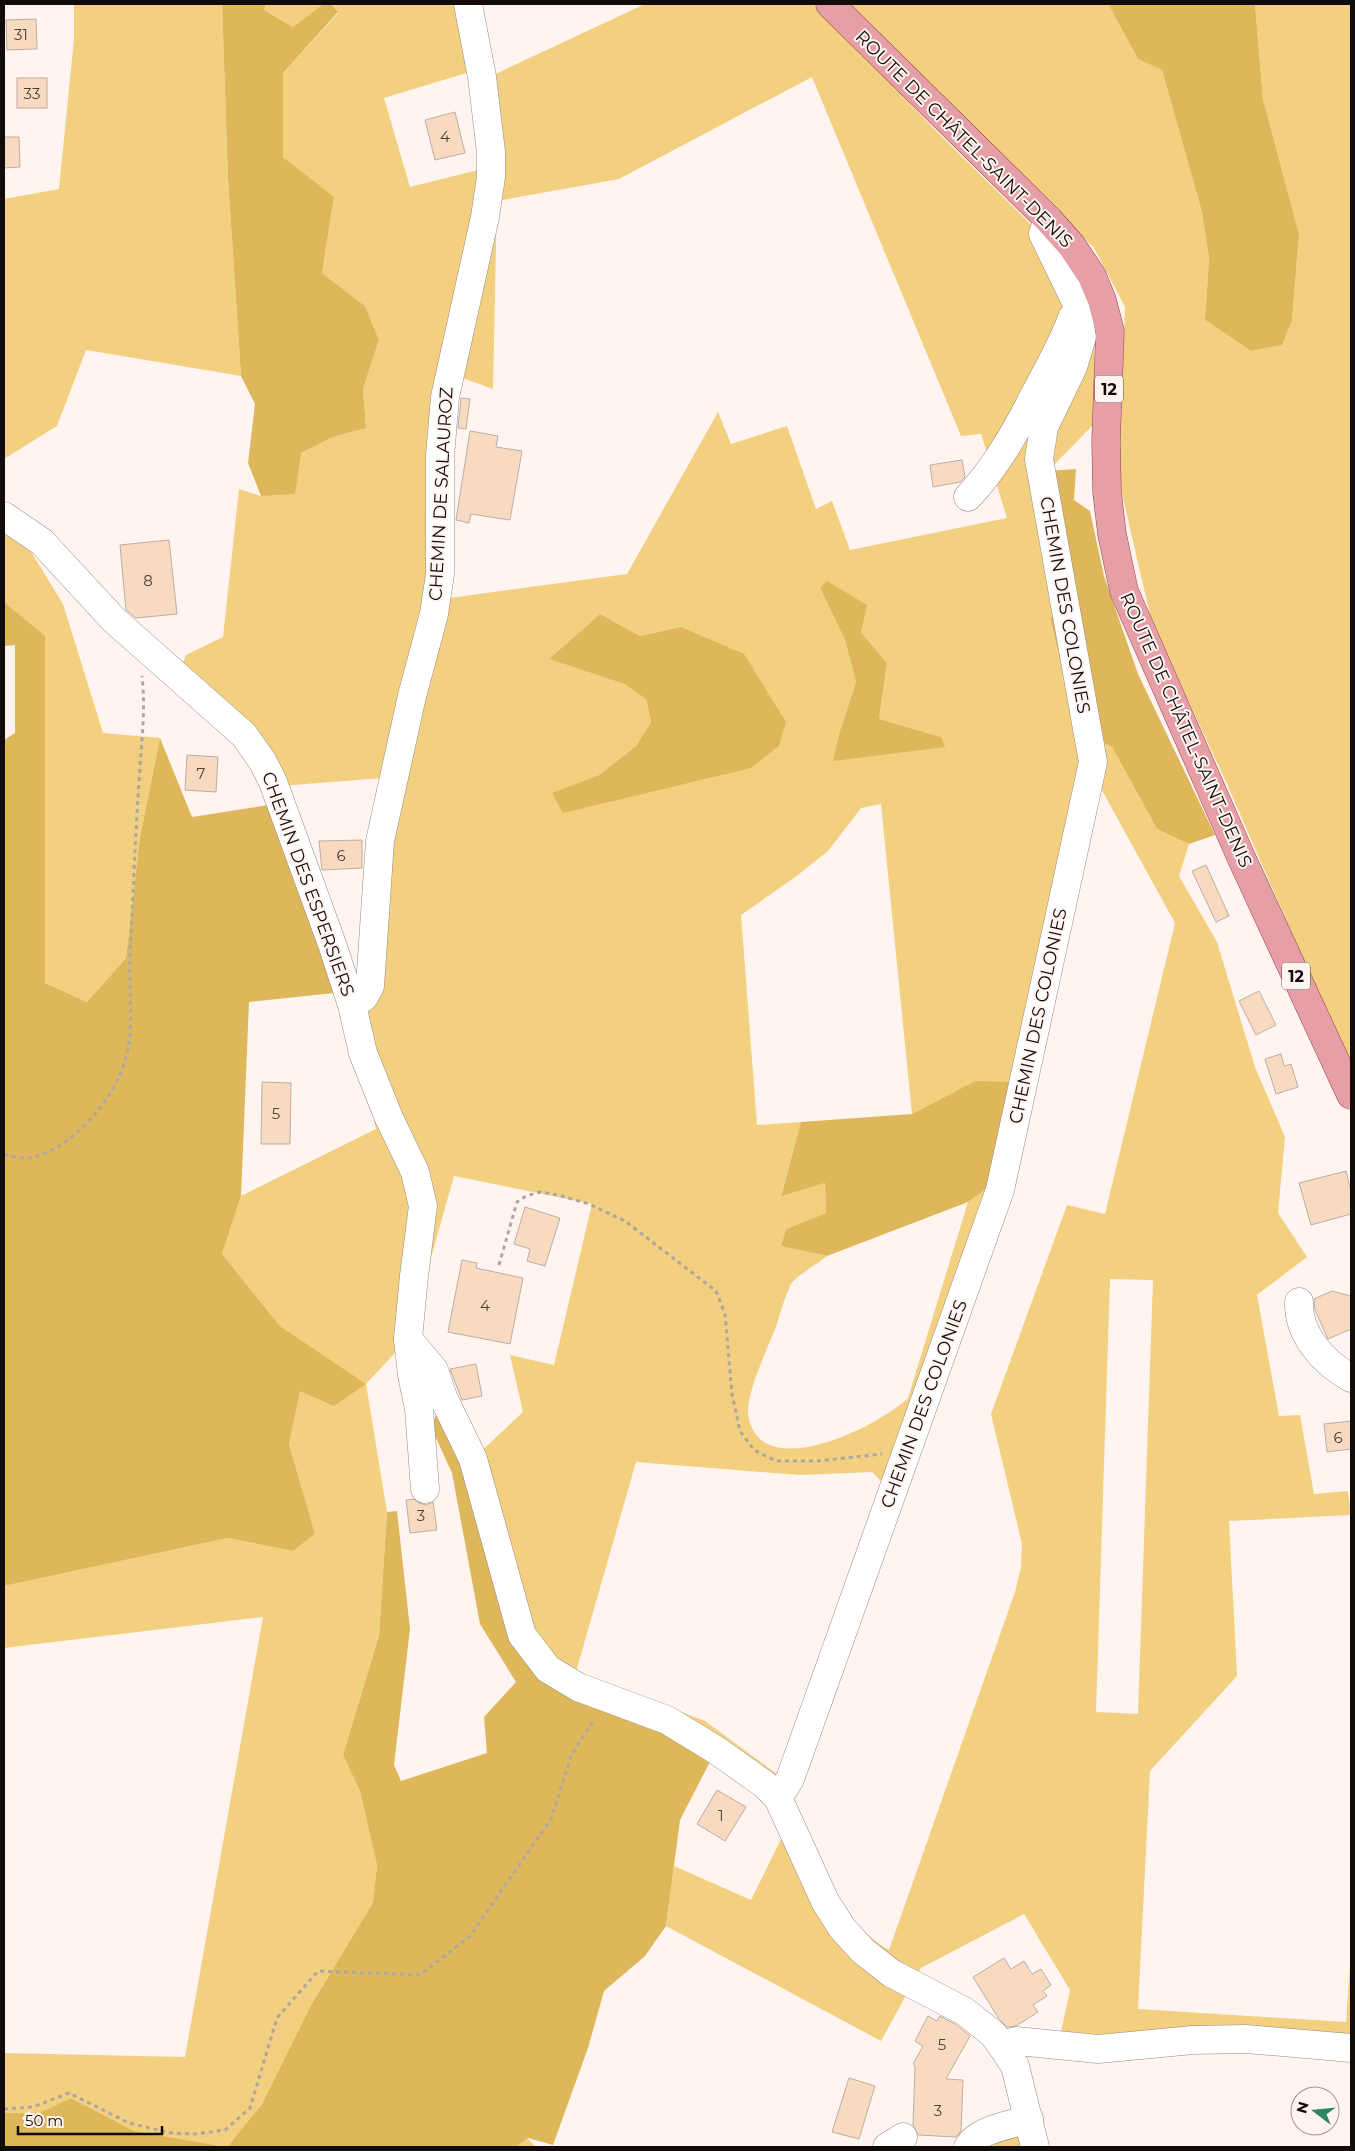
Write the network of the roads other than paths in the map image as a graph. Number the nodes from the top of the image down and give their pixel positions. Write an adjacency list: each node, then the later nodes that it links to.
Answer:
1 (468, 4): 7 (street, CHEMIN DE SALAUROZ)
2 (830, 4): 3 (main road, ROUTE DE CHÂTEL-SAINT-DENIS / 12)
3 (1048, 219): 4 (street, CHEMIN DES COLONIES); 8 (main road, ROUTE DE CHÂTEL-SAINT-DENIS / 12)
4 (1076, 305): 5 (street); 13 (street, CHEMIN DES COLONIES)
5 (968, 497)
6 (4, 516): 7 (street, CHEMIN DES ESPERSIERS)
7 (352, 1005): 10 (street, CHEMIN DES ESPERSIERS)
8 (1351, 1095)
9 (1299, 1302): 11 (street)
10 (408, 1338): 12 (street, CHEMIN DES ESPERSIERS); 13 (street)
11 (1351, 1378)
12 (425, 1488)
13 (778, 1798): 14 (street)
14 (1001, 2045): 15 (street); 16 (street)
15 (1351, 2048)
16 (1029, 2118): 17 (street); 18 (street)
17 (968, 2147)
18 (1036, 2147)

